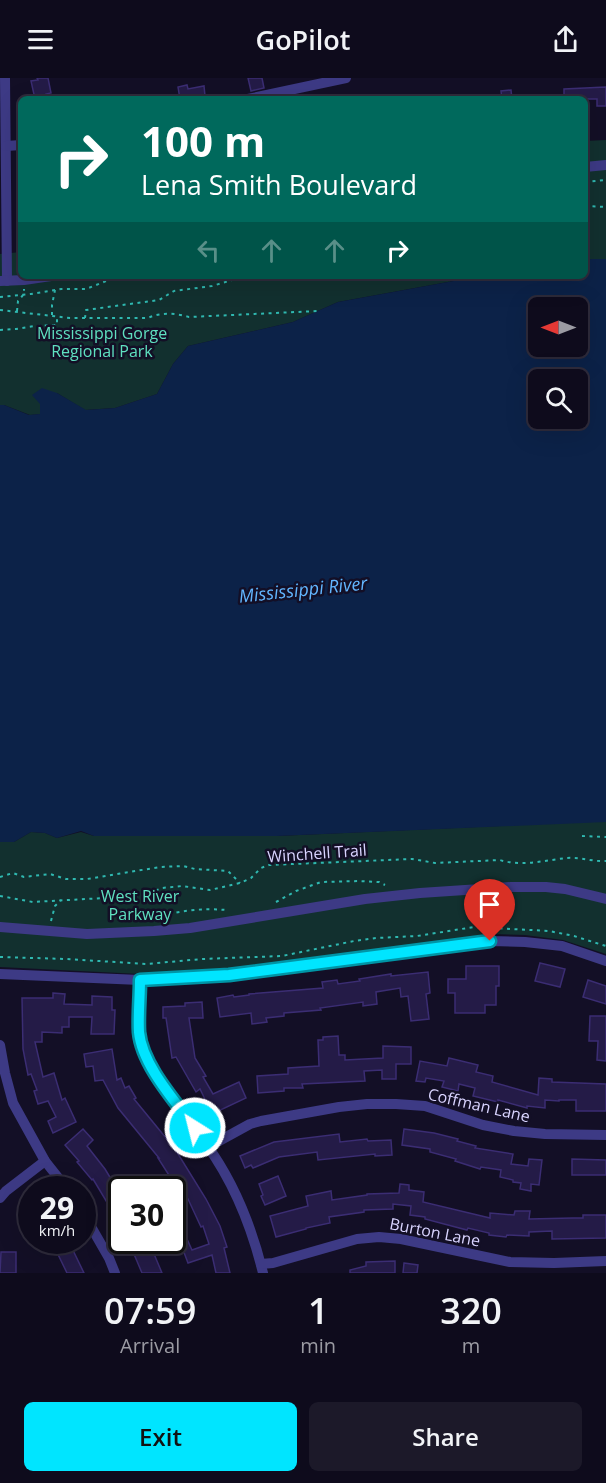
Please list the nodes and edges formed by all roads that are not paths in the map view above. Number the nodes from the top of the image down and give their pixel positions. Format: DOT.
graph roads {
  1 [pos="5,78"];
  2 [pos="346,78"];
  3 [pos="262,96"];
  4 [pos="6,146"];
  5 [pos="18,146"];
  6 [pos="606,165"];
  7 [pos="588,167"];
  8 [pos="3,174"];
  9 [pos="22,279"];
  10 [pos="3,281"];
  11 [pos="606,899"];
  12 [pos="0,927"];
  13 [pos="606,961"];
  14 [pos="0,974"];
  15 [pos="140,980"];
  16 [pos="0,986"];
  17 [pos="0,1045"];
  18 [pos="606,1135"];
  19 [pos="208,1147"];
  20 [pos="45,1161"];
  21 [pos="57,1176"];
  22 [pos="0,1198"];
  23 [pos="96,1235"];
  24 [pos="606,1262"];
  25 [pos="262,1269"];
  26 [pos="115,1273"];
  1 -- 4 [label="street"];
  2 -- 3 [label="street"];
  4 -- 5 [label="street"];
  4 -- 8 [label="street"];
  6 -- 7 [label="street"];
  8 -- 10 [label="street"];
  9 -- 10 [label="street"];
  11 -- 12 [label="street"];
  13 -- 15 [label="street"];
  14 -- 15 [label="street"];
  14 -- 16 [label="street"];
  15 -- 19 [label="street"];
  17 -- 20 [label="street"];
  18 -- 19 [label="street, Coffman Lane"];
  19 -- 25 [label="street"];
  20 -- 21 [label="street"];
  20 -- 22 [label="street"];
  23 -- 26 [label="street"];
  24 -- 25 [label="street, Burton Lane"];
}
